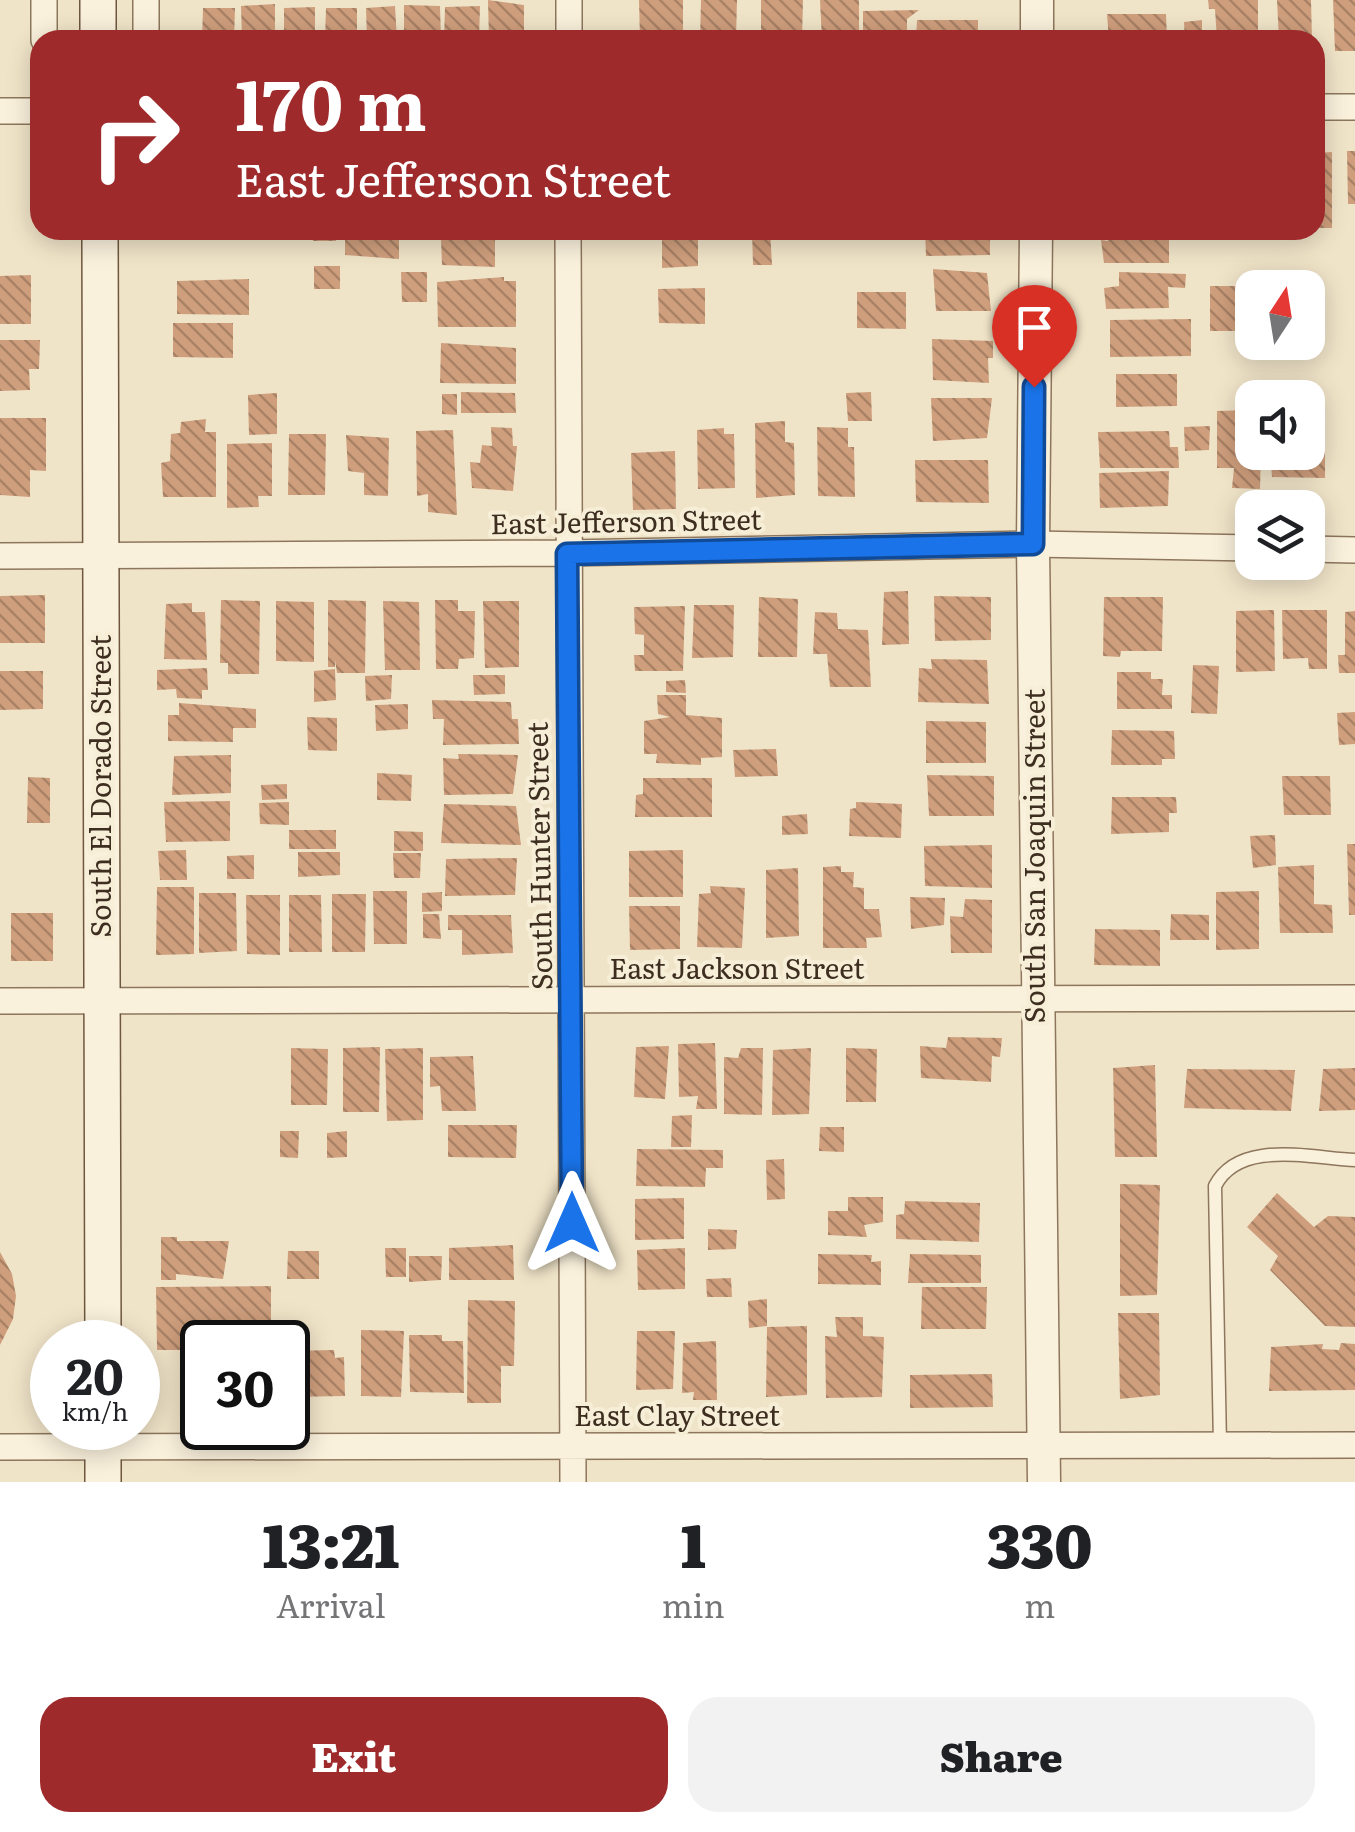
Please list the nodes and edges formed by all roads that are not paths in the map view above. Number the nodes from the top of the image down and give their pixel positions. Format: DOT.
graph roads {
  1 [pos="44,0"];
  2 [pos="98,0"];
  3 [pos="146,0"];
  4 [pos="569,0"];
  5 [pos="1038,0"];
  6 [pos="44,30"];
  7 [pos="98,30"];
  8 [pos="146,30"];
  9 [pos="569,30"];
  10 [pos="1037,30"];
  11 [pos="1325,107"];
  12 [pos="1355,107"];
  13 [pos="0,111"];
  14 [pos="30,111"];
  15 [pos="100,240"];
  16 [pos="568,240"];
  17 [pos="1036,240"];
  18 [pos="1033,544"];
  19 [pos="1235,548"];
  20 [pos="1325,549"];
  21 [pos="1355,550"];
  22 [pos="567,554"];
  23 [pos="0,556"];
  24 [pos="100,556"];
  25 [pos="1036,998"];
  26 [pos="1355,998"];
  27 [pos="571,1000"];
  28 [pos="0,1001"];
  29 [pos="102,1001"];
  30 [pos="1355,1160"];
  31 [pos="103,1320"];
  32 [pos="1220,1445"];
  33 [pos="1355,1445"];
  34 [pos="573,1446"];
  35 [pos="1044,1446"];
  36 [pos="0,1448"];
  37 [pos="103,1452"];
  38 [pos="573,1482"];
  39 [pos="1044,1482"];
  1 -- 6 [label="street"];
  2 -- 7 [label="main road"];
  3 -- 8 [label="street"];
  4 -- 9 [label="street"];
  5 -- 10 [label="street"];
  11 -- 12 [label="street"];
  13 -- 14 [label="street"];
  15 -- 24 [label="main road, South El Dorado Street"];
  16 -- 22 [label="street, South Hunter Street"];
  17 -- 18 [label="street, South San Joaquin Street"];
  18 -- 19 [label="street, East Jefferson Street"];
  18 -- 22 [label="street, East Jefferson Street"];
  18 -- 25 [label="street, South San Joaquin Street"];
  20 -- 21 [label="street"];
  22 -- 24 [label="street, East Jefferson Street"];
  22 -- 27 [label="street, South Hunter Street"];
  23 -- 24 [label="street, East Jefferson Street"];
  24 -- 29 [label="main road, South El Dorado Street"];
  25 -- 26 [label="street, East Jackson Street"];
  25 -- 27 [label="street, East Jackson Street"];
  25 -- 35 [label="street, South San Joaquin Street"];
  27 -- 29 [label="street, East Jackson Street"];
  27 -- 34 [label="street, South Hunter Street"];
  28 -- 29 [label="street, East Jackson Street"];
  29 -- 31 [label="main road, South El Dorado Street"];
  30 -- 32 [label="lane"];
  32 -- 33 [label="street, East Clay Street"];
  32 -- 35 [label="street, East Clay Street"];
  34 -- 35 [label="street, East Clay Street"];
  34 -- 37 [label="street, East Clay Street"];
  34 -- 38 [label="street, South Hunter Street"];
  35 -- 39 [label="street, South San Joaquin Street"];
  36 -- 37 [label="street, East Clay Street"];
}
